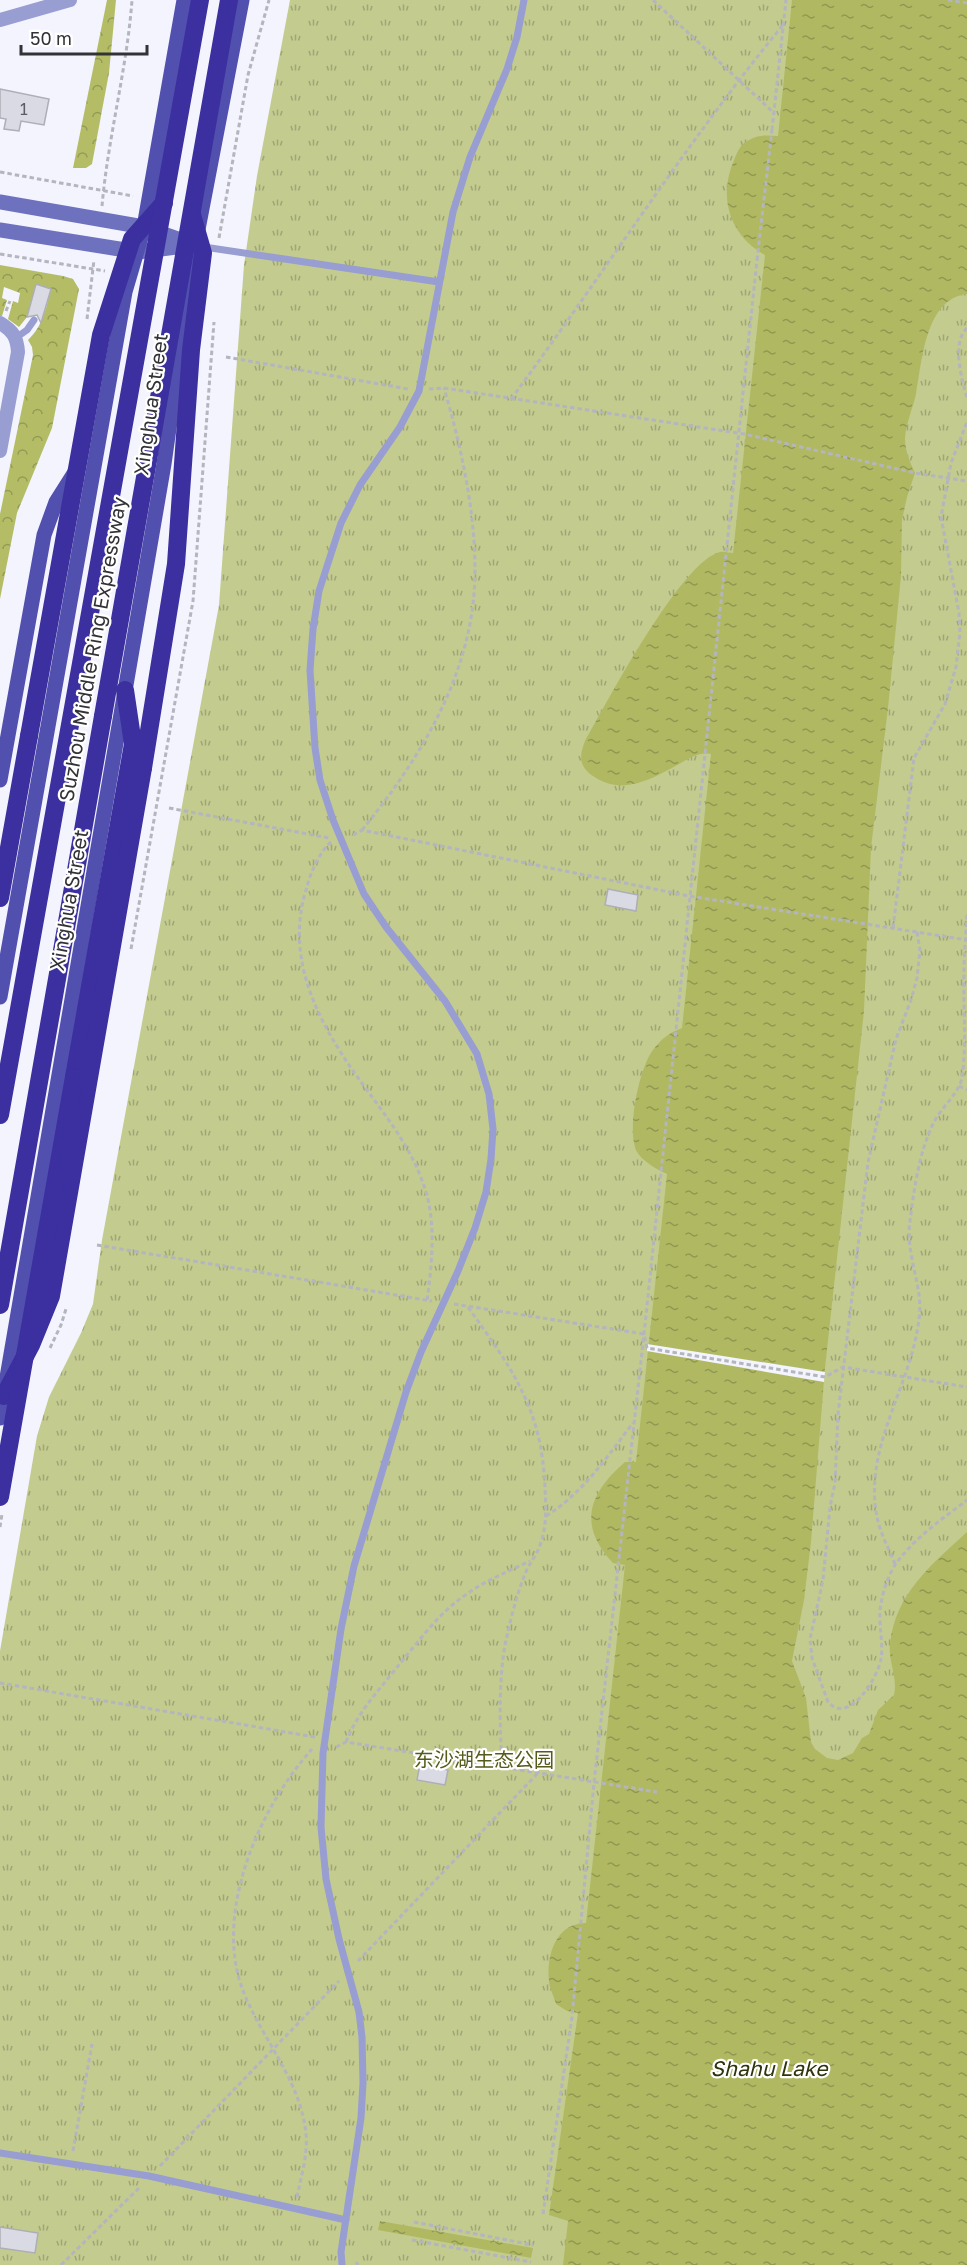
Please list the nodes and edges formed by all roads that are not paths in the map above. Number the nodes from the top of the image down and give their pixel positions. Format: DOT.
graph roads {
  1 [pos="70,0"];
  2 [pos="184,0"];
  3 [pos="200,0"];
  4 [pos="229,0"];
  5 [pos="242,0"];
  6 [pos="524,0"];
  7 [pos="0,20"];
  8 [pos="157,200"];
  9 [pos="0,202"];
  10 [pos="190,210"];
  11 [pos="144,227"];
  12 [pos="0,230"];
  13 [pos="195,245"];
  14 [pos="138,252"];
  15 [pos="439,282"];
  16 [pos="34,320"];
  17 [pos="0,322"];
  18 [pos="17,337"];
  19 [pos="100,432"];
  20 [pos="0,451"];
  21 [pos="125,690"];
  22 [pos="0,780"];
  23 [pos="0,898"];
  24 [pos="0,997"];
  25 [pos="0,1115"];
  26 [pos="0,1305"];
  27 [pos="4,1396"];
  28 [pos="0,1418"];
  29 [pos="0,1497"];
  30 [pos="0,2153"];
  31 [pos="346,2220"];
  32 [pos="342,2265"];
  1 -- 7 [label="street"];
  2 -- 8 [label="main road"];
  3 -- 8 [label="highway, Suzhou Middle Ring Expressway, bridge"];
  4 -- 10 [label="highway, Suzhou Middle Ring Expressway, bridge"];
  5 -- 13 [label="main road, Xinghua Street"];
  6 -- 15 [label="lane"];
  8 -- 11 [label="main road"];
  8 -- 23 [label="highway, bridge"];
  8 -- 25 [label="highway, Suzhou Middle Ring Expressway, bridge"];
  9 -- 11 [label="main road"];
  10 -- 26 [label="highway, Suzhou Middle Ring Expressway, bridge"];
  10 -- 27 [label="highway, bridge"];
  11 -- 13 [label="main road"];
  11 -- 14 [label="main road"];
  12 -- 14 [label="main road"];
  13 -- 14 [label="main road"];
  13 -- 15 [label="lane"];
  13 -- 21 [label="main road, Xinghua Street"];
  14 -- 19 [label="main road"];
  15 -- 31 [label="lane"];
  16 -- 18 [label="lane"];
  17 -- 18 [label="street"];
  18 -- 20 [label="street"];
  19 -- 22 [label="main road"];
  19 -- 24 [label="main road"];
  21 -- 27 [label="main road, Xinghua Street"];
  21 -- 29 [label="highway, bridge"];
  27 -- 28 [label="main road, Xinghua Street"];
  30 -- 31 [label="lane"];
  31 -- 32 [label="lane"];
}
